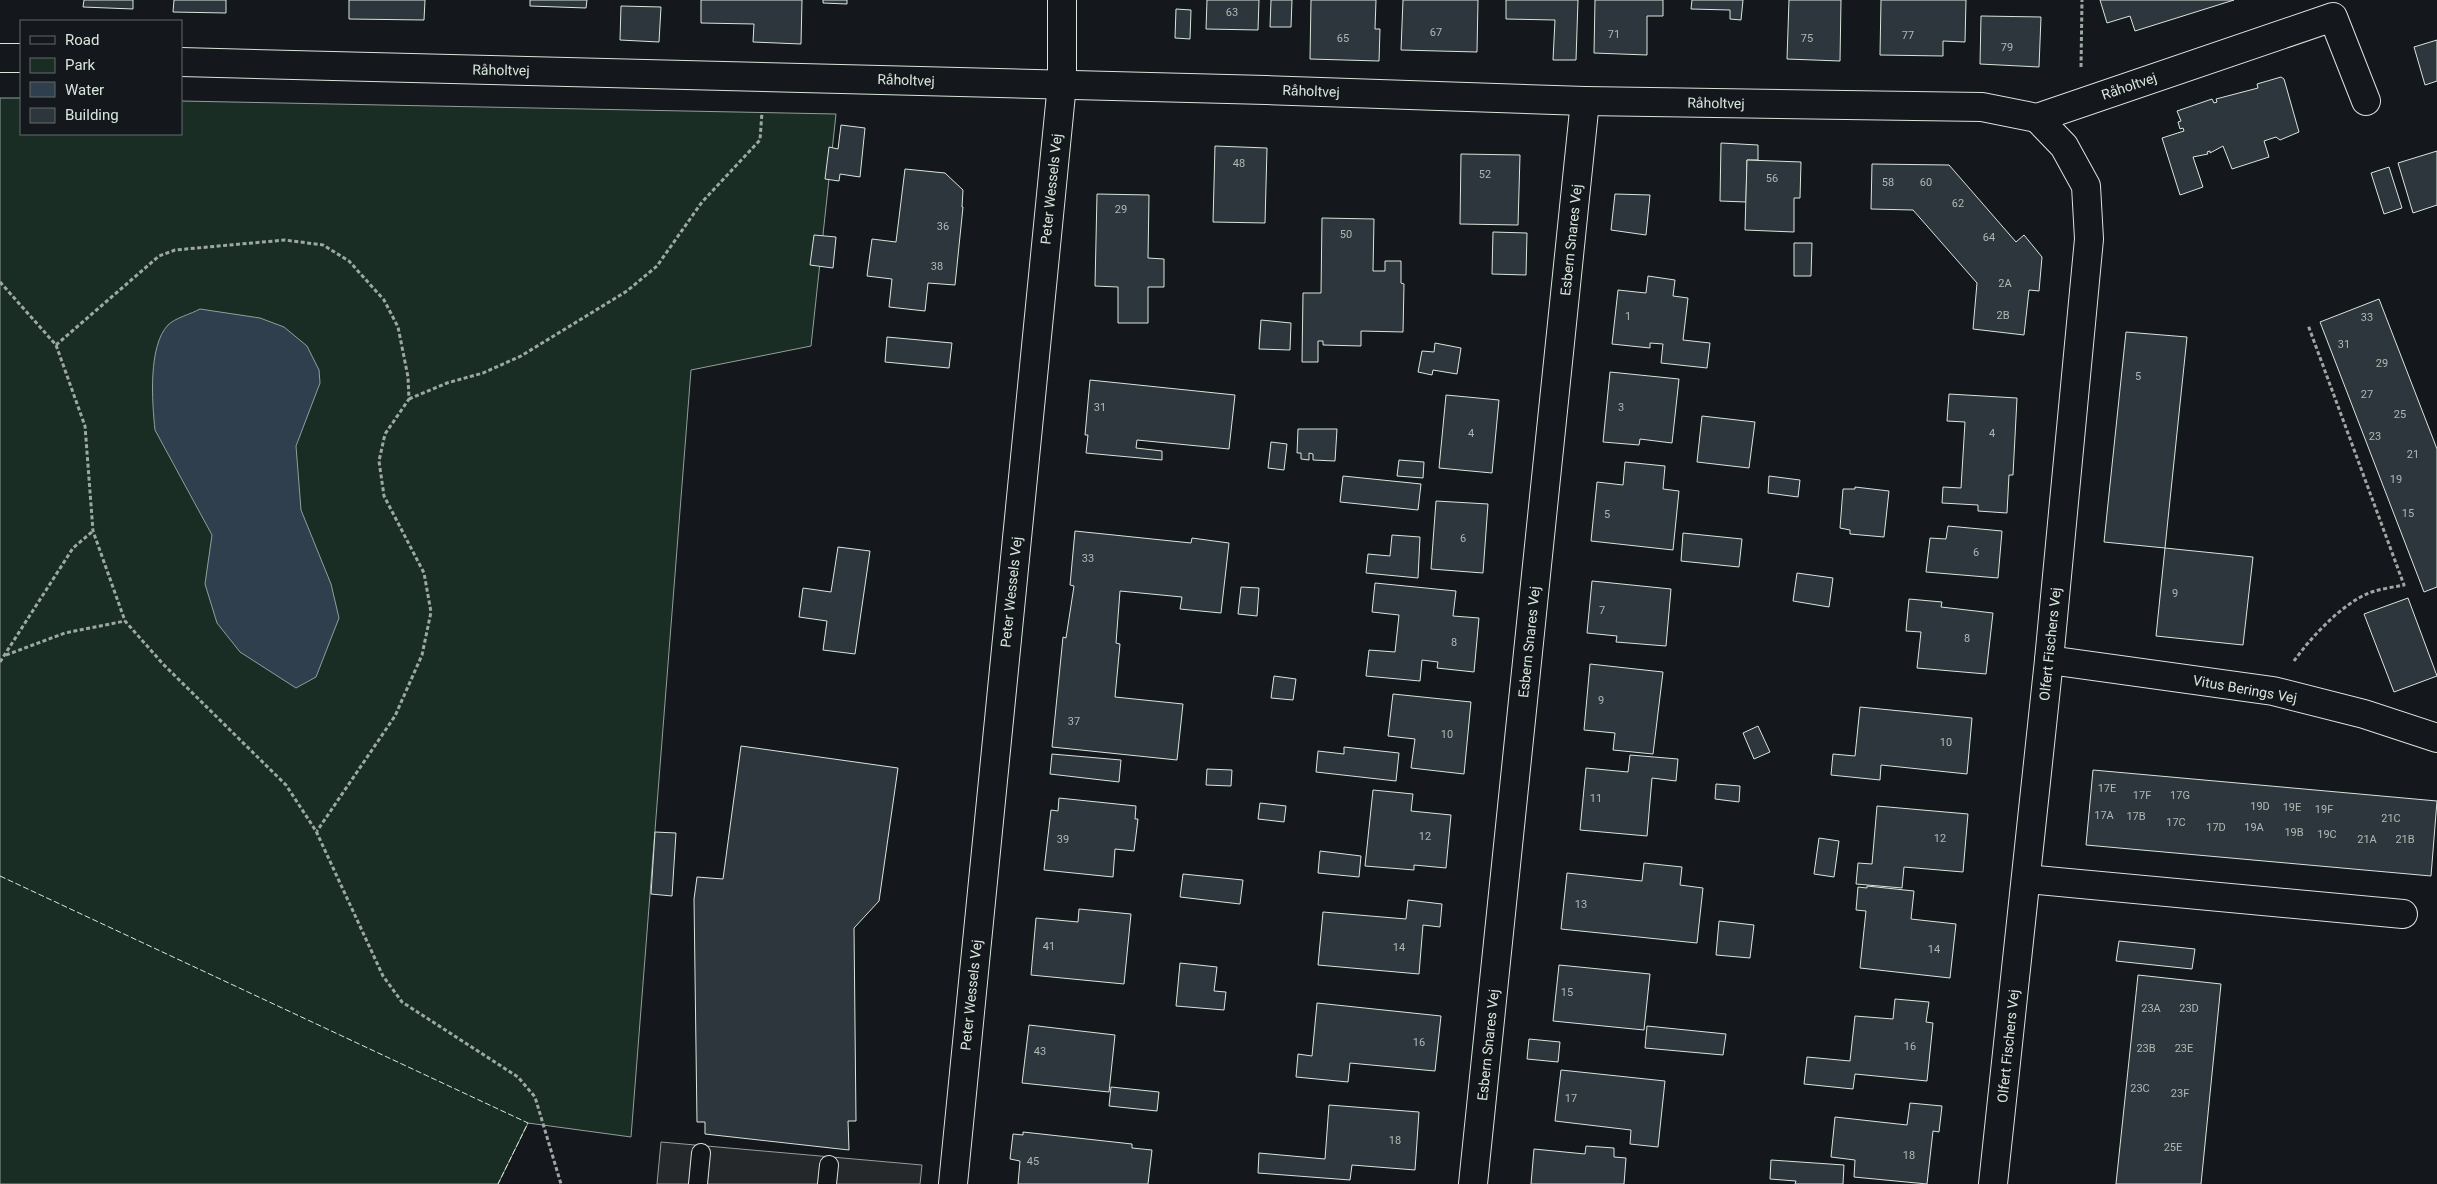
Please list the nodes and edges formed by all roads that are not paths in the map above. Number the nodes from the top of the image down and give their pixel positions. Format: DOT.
graph roads {
  1 [pos="1062,0"];
  2 [pos="0,58"];
  3 [pos="20,58"];
  4 [pos="182,62"];
  5 [pos="1062,84"];
  6 [pos="1585,101"];
  7 [pos="2366,101"];
  8 [pos="2037,118"];
  9 [pos="2049,660"];
  10 [pos="2437,738"];
  11 [pos="2026,879"];
  12 [pos="2403,914"];
  13 [pos="700,1153"];
  14 [pos="829,1165"];
  15 [pos="698,1184"];
  16 [pos="827,1184"];
  17 [pos="952,1184"];
  18 [pos="1474,1184"];
  19 [pos="1993,1184"];
  1 -- 5 [label="street, Peter Wessels Vej"];
  2 -- 3 [label="street"];
  4 -- 5 [label="street, Råholtvej"];
  5 -- 6 [label="street, Råholtvej"];
  5 -- 17 [label="street, Peter Wessels Vej"];
  6 -- 8 [label="street, Råholtvej"];
  6 -- 18 [label="street, Esbern Snares Vej"];
  7 -- 8 [label="street, Råholtvej"];
  8 -- 9 [label="street, Olfert Fischers Vej"];
  9 -- 10 [label="street, Vitus Berings Vej"];
  9 -- 11 [label="street, Olfert Fischers Vej"];
  11 -- 12 [label="street"];
  11 -- 19 [label="street, Olfert Fischers Vej"];
  13 -- 15 [label="lane"];
  14 -- 16 [label="lane"];
}
